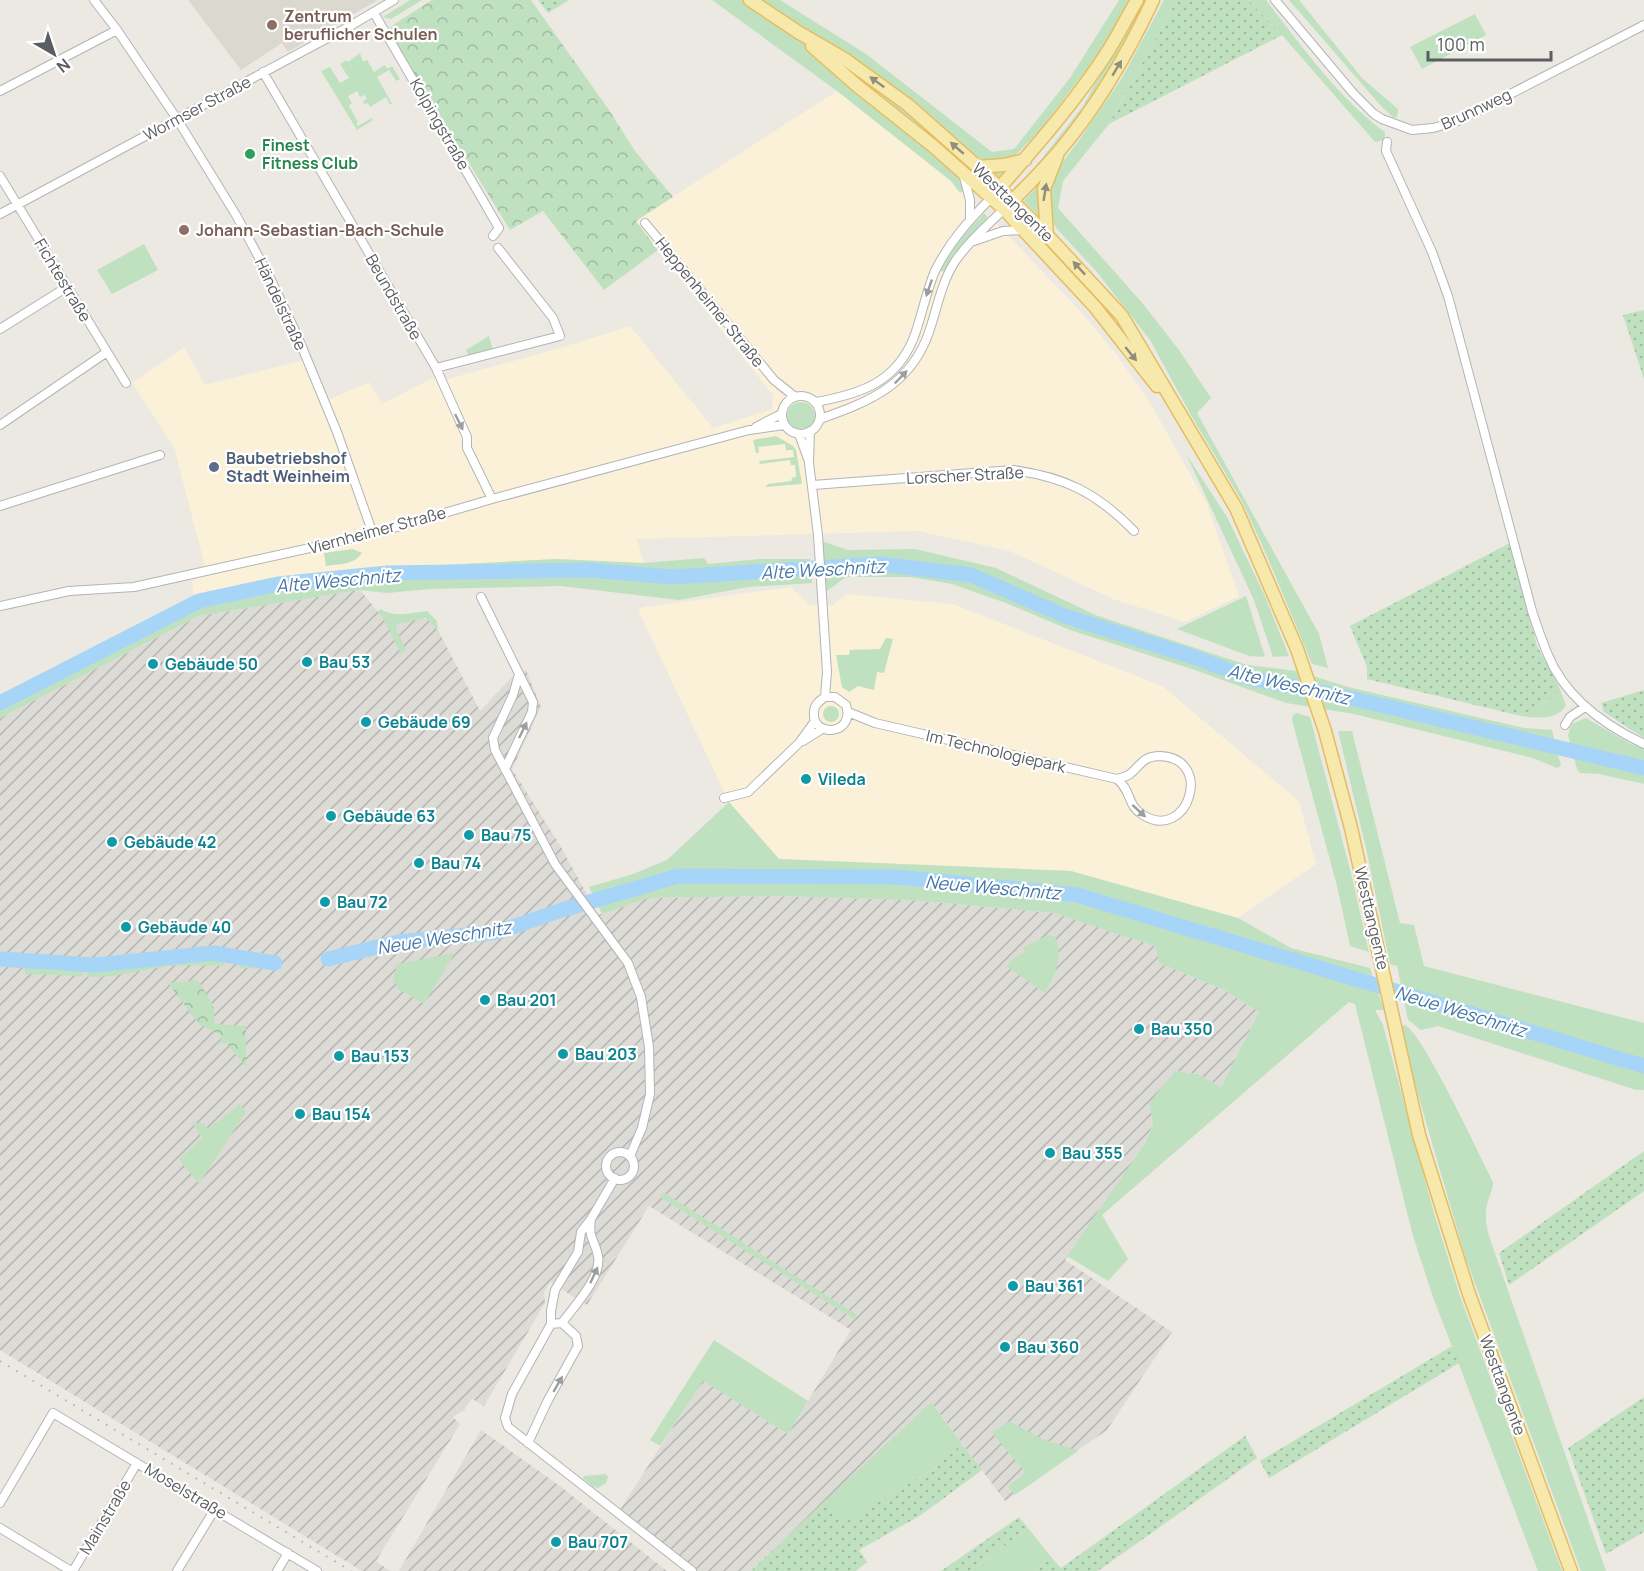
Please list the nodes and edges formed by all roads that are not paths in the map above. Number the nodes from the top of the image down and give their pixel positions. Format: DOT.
graph roads {
  1 [pos="94,0"];
  2 [pos="394,0"];
  3 [pos="750,0"];
  4 [pos="1137,0"];
  5 [pos="1153,0"];
  6 [pos="1275,0"];
  7 [pos="374,13"];
  8 [pos="1644,25"];
  9 [pos="117,30"];
  10 [pos="798,32"];
  11 [pos="263,72"];
  12 [pos="0,91"];
  13 [pos="177,119"];
  14 [pos="1387,142"];
  15 [pos="1059,152"];
  16 [pos="1025,160"];
  17 [pos="978,166"];
  18 [pos="963,172"];
  19 [pos="0,176"];
  20 [pos="996,192"];
  21 [pos="17,204"];
  22 [pos="1008,205"];
  23 [pos="0,214"];
  24 [pos="970,219"];
  25 [pos="645,224"];
  26 [pos="1024,230"];
  27 [pos="1047,234"];
  28 [pos="493,236"];
  29 [pos="970,243"];
  30 [pos="498,248"];
  31 [pos="67,287"];
  32 [pos="0,329"];
  33 [pos="107,352"];
  34 [pos="436,368"];
  35 [pos="774,380"];
  36 [pos="126,383"];
  37 [pos="794,396"];
  38 [pos="816,402"];
  39 [pos="785,403"];
  40 [pos="782,414"];
  41 [pos="1181,416"];
  42 [pos="820,419"];
  43 [pos="0,425"];
  44 [pos="784,425"];
  45 [pos="749,430"];
  46 [pos="810,432"];
  47 [pos="799,434"];
  48 [pos="160,455"];
  49 [pos="809,463"];
  50 [pos="813,485"];
  51 [pos="492,499"];
  52 [pos="0,506"];
  53 [pos="1134,531"];
  54 [pos="373,534"];
  55 [pos="481,597"];
  56 [pos="0,606"];
  57 [pos="827,672"];
  58 [pos="519,674"];
  59 [pos="825,697"];
  60 [pos="835,697"];
  61 [pos="1585,707"];
  62 [pos="848,712"];
  63 [pos="815,721"];
  64 [pos="846,722"];
  65 [pos="875,723"];
  66 [pos="1565,725"];
  67 [pos="822,729"];
  68 [pos="799,743"];
  69 [pos="1644,744"];
  70 [pos="505,769"];
  71 [pos="1117,779"];
  72 [pos="724,798"];
  73 [pos="630,1156"];
  74 [pos="615,1178"];
  75 [pos="591,1219"];
  76 [pos="562,1323"];
  77 [pos="551,1324"];
  78 [pos="528,1443"];
  79 [pos="137,1463"];
  80 [pos="0,1503"];
  81 [pos="215,1509"];
  82 [pos="0,1528"];
  83 [pos="288,1553"];
  84 [pos="72,1571"];
  85 [pos="177,1571"];
  86 [pos="277,1571"];
  87 [pos="317,1571"];
  88 [pos="692,1571"];
  89 [pos="1571,1571"];
  1 -- 9 [label="street, Händelstraße"];
  2 -- 7 [label="street, Wormser Straße"];
  3 -- 10 [label="main road, Westtangente"];
  4 -- 16 [label="main road"];
  15 -- 5 [label="main road, one-way"];
  6 -- 8 [label="street, Brunnweg"];
  7 -- 11 [label="street, Wormser Straße"];
  7 -- 28 [label="street, Kolpingstraße"];
  9 -- 12 [label="street"];
  9 -- 13 [label="street, Händelstraße"];
  17 -- 10 [label="main road, Westtangente, one-way"];
  10 -- 18 [label="main road, Westtangente"];
  11 -- 13 [label="street, Wormser Straße"];
  11 -- 34 [label="street, Beundstraße"];
  13 -- 21 [label="street, Wormser Straße"];
  13 -- 54 [label="street, Händelstraße"];
  14 -- 61 [label="street"];
  15 -- 22 [label="main road"];
  27 -- 15 [label="main road, one-way"];
  16 -- 17 [label="main road"];
  16 -- 20 [label="main road"];
  17 -- 20 [label="main road, Westtangente"];
  18 -- 20 [label="main road, Westtangente"];
  18 -- 24 [label="street"];
  19 -- 21 [label="street, Fichtestraße"];
  20 -- 22 [label="main road, Westtangente"];
  20 -- 24 [label="street"];
  21 -- 23 [label="street, Wormser Straße"];
  21 -- 31 [label="street, Fichtestraße"];
  22 -- 26 [label="main road, Westtangente"];
  22 -- 27 [label="main road, Westtangente"];
  22 -- 29 [label="street"];
  24 -- 38 [label="street, one-way"];
  25 -- 35 [label="street, Heppenheimer Straße"];
  26 -- 29 [label="street"];
  26 -- 41 [label="main road, Westtangente, one-way"];
  41 -- 27 [label="main road, Westtangente, one-way"];
  42 -- 29 [label="street, one-way"];
  30 -- 34 [label="street"];
  31 -- 32 [label="street"];
  31 -- 33 [label="street, Fichtestraße"];
  33 -- 36 [label="street, Fichtestraße"];
  33 -- 43 [label="street"];
  34 -- 51 [label="street, Beundstraße, one-way"];
  35 -- 37 [label="street, Heppenheimer Straße"];
  35 -- 39 [label="street, Heppenheimer Straße"];
  37 -- 38 [label="street"];
  37 -- 39 [label="street"];
  38 -- 42 [label="street"];
  39 -- 40 [label="street"];
  40 -- 44 [label="street"];
  40 -- 45 [label="street, Viernheimer Straße"];
  41 -- 89 [label="main road, Westtangente"];
  42 -- 46 [label="street"];
  44 -- 45 [label="street, Viernheimer Straße"];
  44 -- 47 [label="street"];
  45 -- 51 [label="street, Viernheimer Straße"];
  46 -- 47 [label="street"];
  46 -- 49 [label="street"];
  47 -- 49 [label="street"];
  48 -- 52 [label="street"];
  49 -- 50 [label="street"];
  50 -- 53 [label="street, Lorscher Straße"];
  50 -- 57 [label="street"];
  51 -- 54 [label="street, Viernheimer Straße"];
  54 -- 56 [label="street, Viernheimer Straße"];
  55 -- 58 [label="street"];
  57 -- 59 [label="street"];
  57 -- 60 [label="street"];
  58 -- 70 [label="street"];
  70 -- 58 [label="street, one-way"];
  59 -- 60 [label="street"];
  59 -- 63 [label="street"];
  60 -- 62 [label="street"];
  61 -- 66 [label="street"];
  61 -- 69 [label="street"];
  62 -- 64 [label="street"];
  62 -- 65 [label="street, Im Technologiepark"];
  63 -- 67 [label="street"];
  63 -- 68 [label="street"];
  64 -- 65 [label="street, Im Technologiepark"];
  64 -- 67 [label="street"];
  65 -- 71 [label="street, Im Technologiepark"];
  67 -- 68 [label="street"];
  68 -- 72 [label="street"];
  70 -- 73 [label="street"];
  71 -- 71 [label="street, one-way"];
  73 -- 74 [label="street"];
  73 -- 74 [label="street"];
  74 -- 75 [label="street"];
  76 -- 75 [label="street, one-way"];
  75 -- 77 [label="street"];
  76 -- 77 [label="street"];
  78 -- 76 [label="street, one-way"];
  77 -- 78 [label="street"];
  78 -- 88 [label="street"];
  79 -- 80 [label="street, Moselstraße"];
  79 -- 81 [label="street, Moselstraße"];
  79 -- 84 [label="street, Mainstraße"];
  81 -- 83 [label="street, Moselstraße"];
  81 -- 85 [label="street"];
  82 -- 84 [label="street"];
  83 -- 86 [label="street"];
  83 -- 87 [label="street, Moselstraße"];
}
